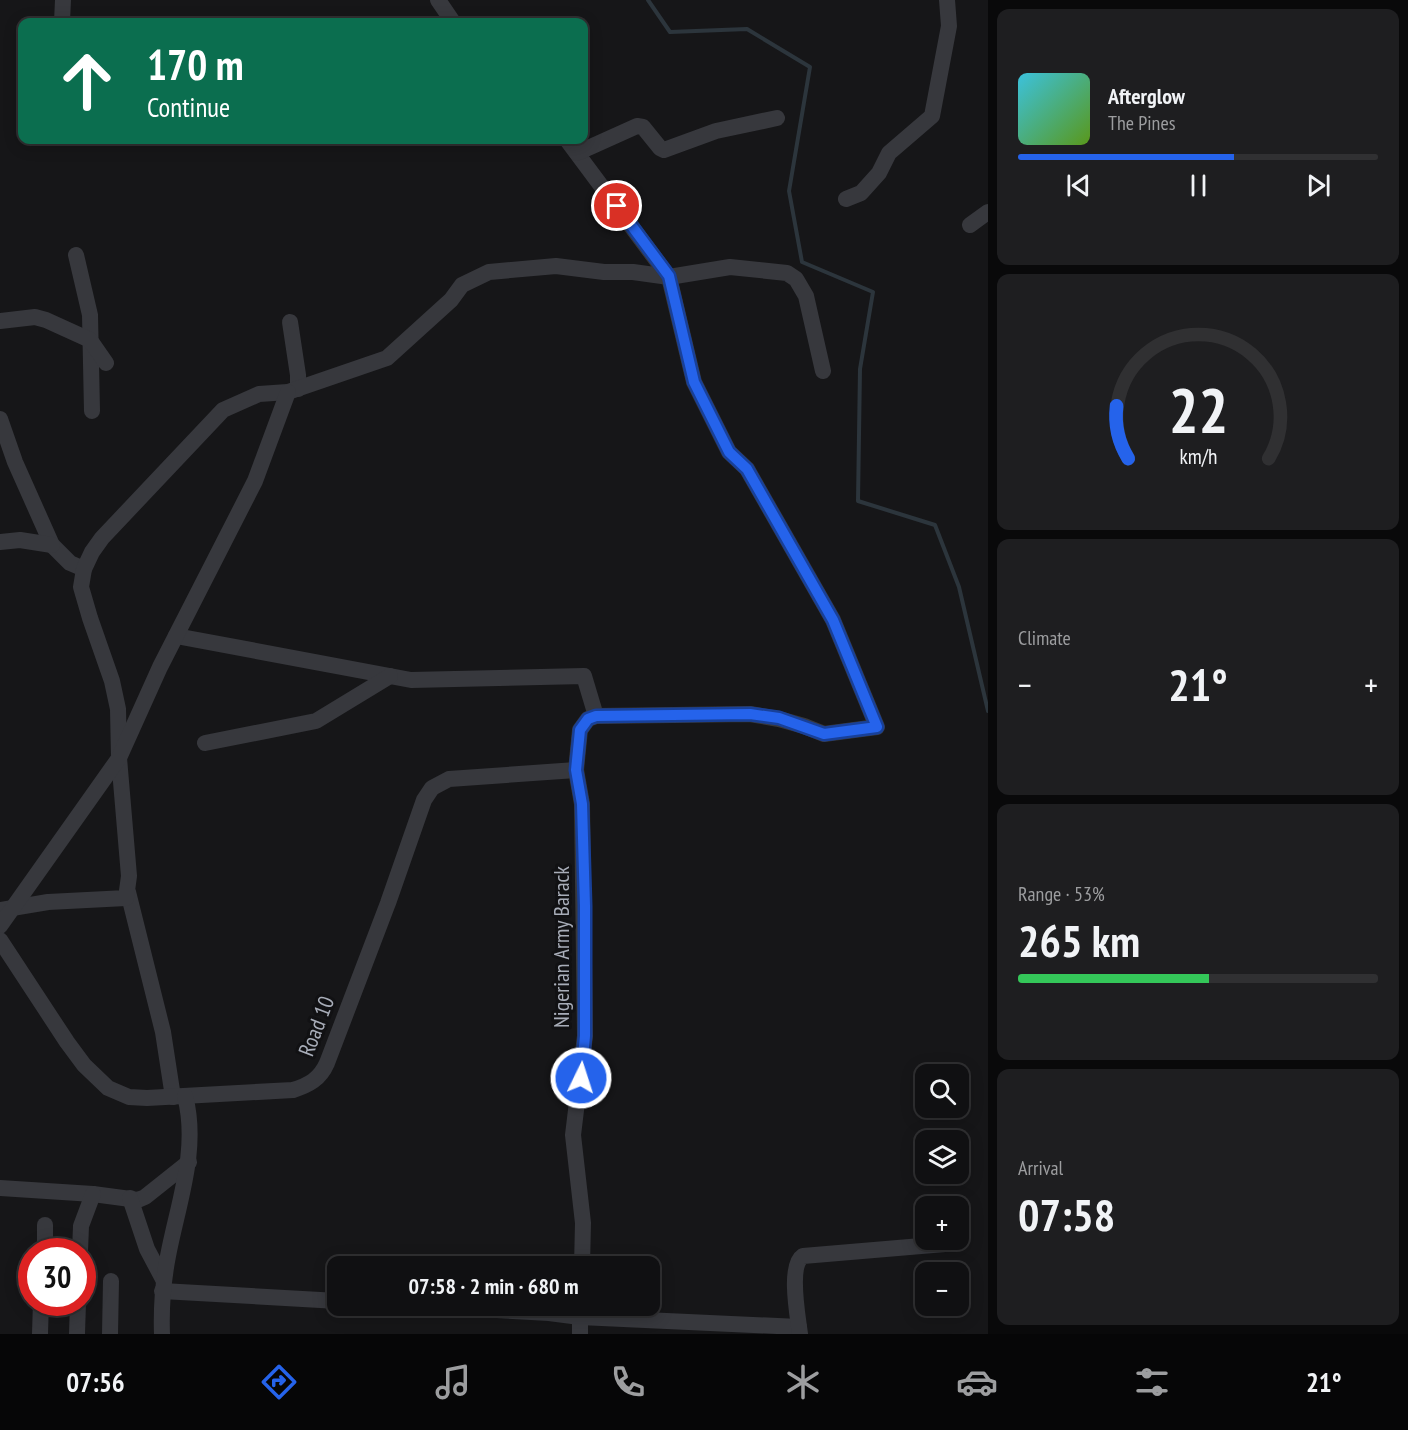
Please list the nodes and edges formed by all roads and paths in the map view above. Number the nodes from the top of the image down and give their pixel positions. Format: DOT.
graph roads {
  1 [pos="63,0"];
  2 [pos="438,0"];
  3 [pos="947,0"];
  4 [pos="62,18"];
  5 [pos="450,18"];
  6 [pos="777,118"];
  7 [pos="588,141"];
  8 [pos="572,146"];
  9 [pos="846,199"];
  10 [pos="988,212"];
  11 [pos="970,225"];
  12 [pos="76,255"];
  13 [pos="669,276"];
  14 [pos="0,321"];
  15 [pos="290,322"];
  16 [pos="90,340"];
  17 [pos="105,363"];
  18 [pos="823,371"];
  19 [pos="293,390"];
  20 [pos="92,411"];
  21 [pos="0,419"];
  22 [pos="0,542"];
  23 [pos="52,545"];
  24 [pos="84,569"];
  25 [pos="176,636"];
  26 [pos="390,676"];
  27 [pos="596,716"];
  28 [pos="205,743"];
  29 [pos="119,758"];
  30 [pos="576,770"];
  31 [pos="128,892"];
  32 [pos="7,909"];
  33 [pos="0,926"];
  34 [pos="0,940"];
  35 [pos="179,1096"];
  36 [pos="189,1162"];
  37 [pos="0,1188"];
  38 [pos="93,1194"];
  39 [pos="130,1198"];
  40 [pos="45,1225"];
  41 [pos="45,1238"];
  42 [pos="81,1238"];
  43 [pos="915,1247"];
  44 [pos="582,1256"];
  45 [pos="111,1281"];
  46 [pos="163,1286"];
  47 [pos="327,1300"];
  48 [pos="41,1316"];
  49 [pos="78,1316"];
  50 [pos="564,1316"];
  51 [pos="580,1319"];
  52 [pos="800,1330"];
  53 [pos="40,1334"];
  54 [pos="78,1334"];
  55 [pos="110,1334"];
  56 [pos="162,1334"];
  1 -- 4 [label="street"];
  2 -- 5 [label="street"];
  3 -- 9 [label="street"];
  6 -- 7 [label="street"];
  8 -- 13 [label="street"];
  10 -- 11 [label="street"];
  12 -- 16 [label="street"];
  13 -- 18 [label="street"];
  13 -- 19 [label="street"];
  13 -- 27 [label="street"];
  14 -- 16 [label="street"];
  15 -- 19 [label="street"];
  16 -- 17 [label="street"];
  16 -- 20 [label="street"];
  19 -- 24 [label="street"];
  19 -- 25 [label="street"];
  21 -- 23 [label="street"];
  22 -- 23 [label="street"];
  23 -- 24 [label="street"];
  24 -- 29 [label="street"];
  25 -- 26 [label="street"];
  25 -- 29 [label="street"];
  26 -- 27 [label="street"];
  26 -- 28 [label="street"];
  27 -- 30 [label="street, Nigerian Army Barack"];
  29 -- 31 [label="street"];
  29 -- 32 [label="street"];
  30 -- 35 [label="street, Road 10"];
  30 -- 44 [label="street, Nigerian Army Barack"];
  31 -- 32 [label="street"];
  31 -- 35 [label="street"];
  32 -- 33 [label="street"];
  34 -- 35 [label="street, Road 10"];
  35 -- 36 [label="street"];
  36 -- 39 [label="street"];
  36 -- 46 [label="street"];
  37 -- 38 [label="street"];
  38 -- 39 [label="street"];
  38 -- 42 [label="street"];
  39 -- 46 [label="street"];
  40 -- 41 [label="street"];
  43 -- 52 [label="street"];
  45 -- 55 [label="street"];
  46 -- 47 [label="street"];
  46 -- 56 [label="street"];
  48 -- 53 [label="street"];
  49 -- 54 [label="street"];
  50 -- 51 [label="street"];
  51 -- 52 [label="street"];
}
